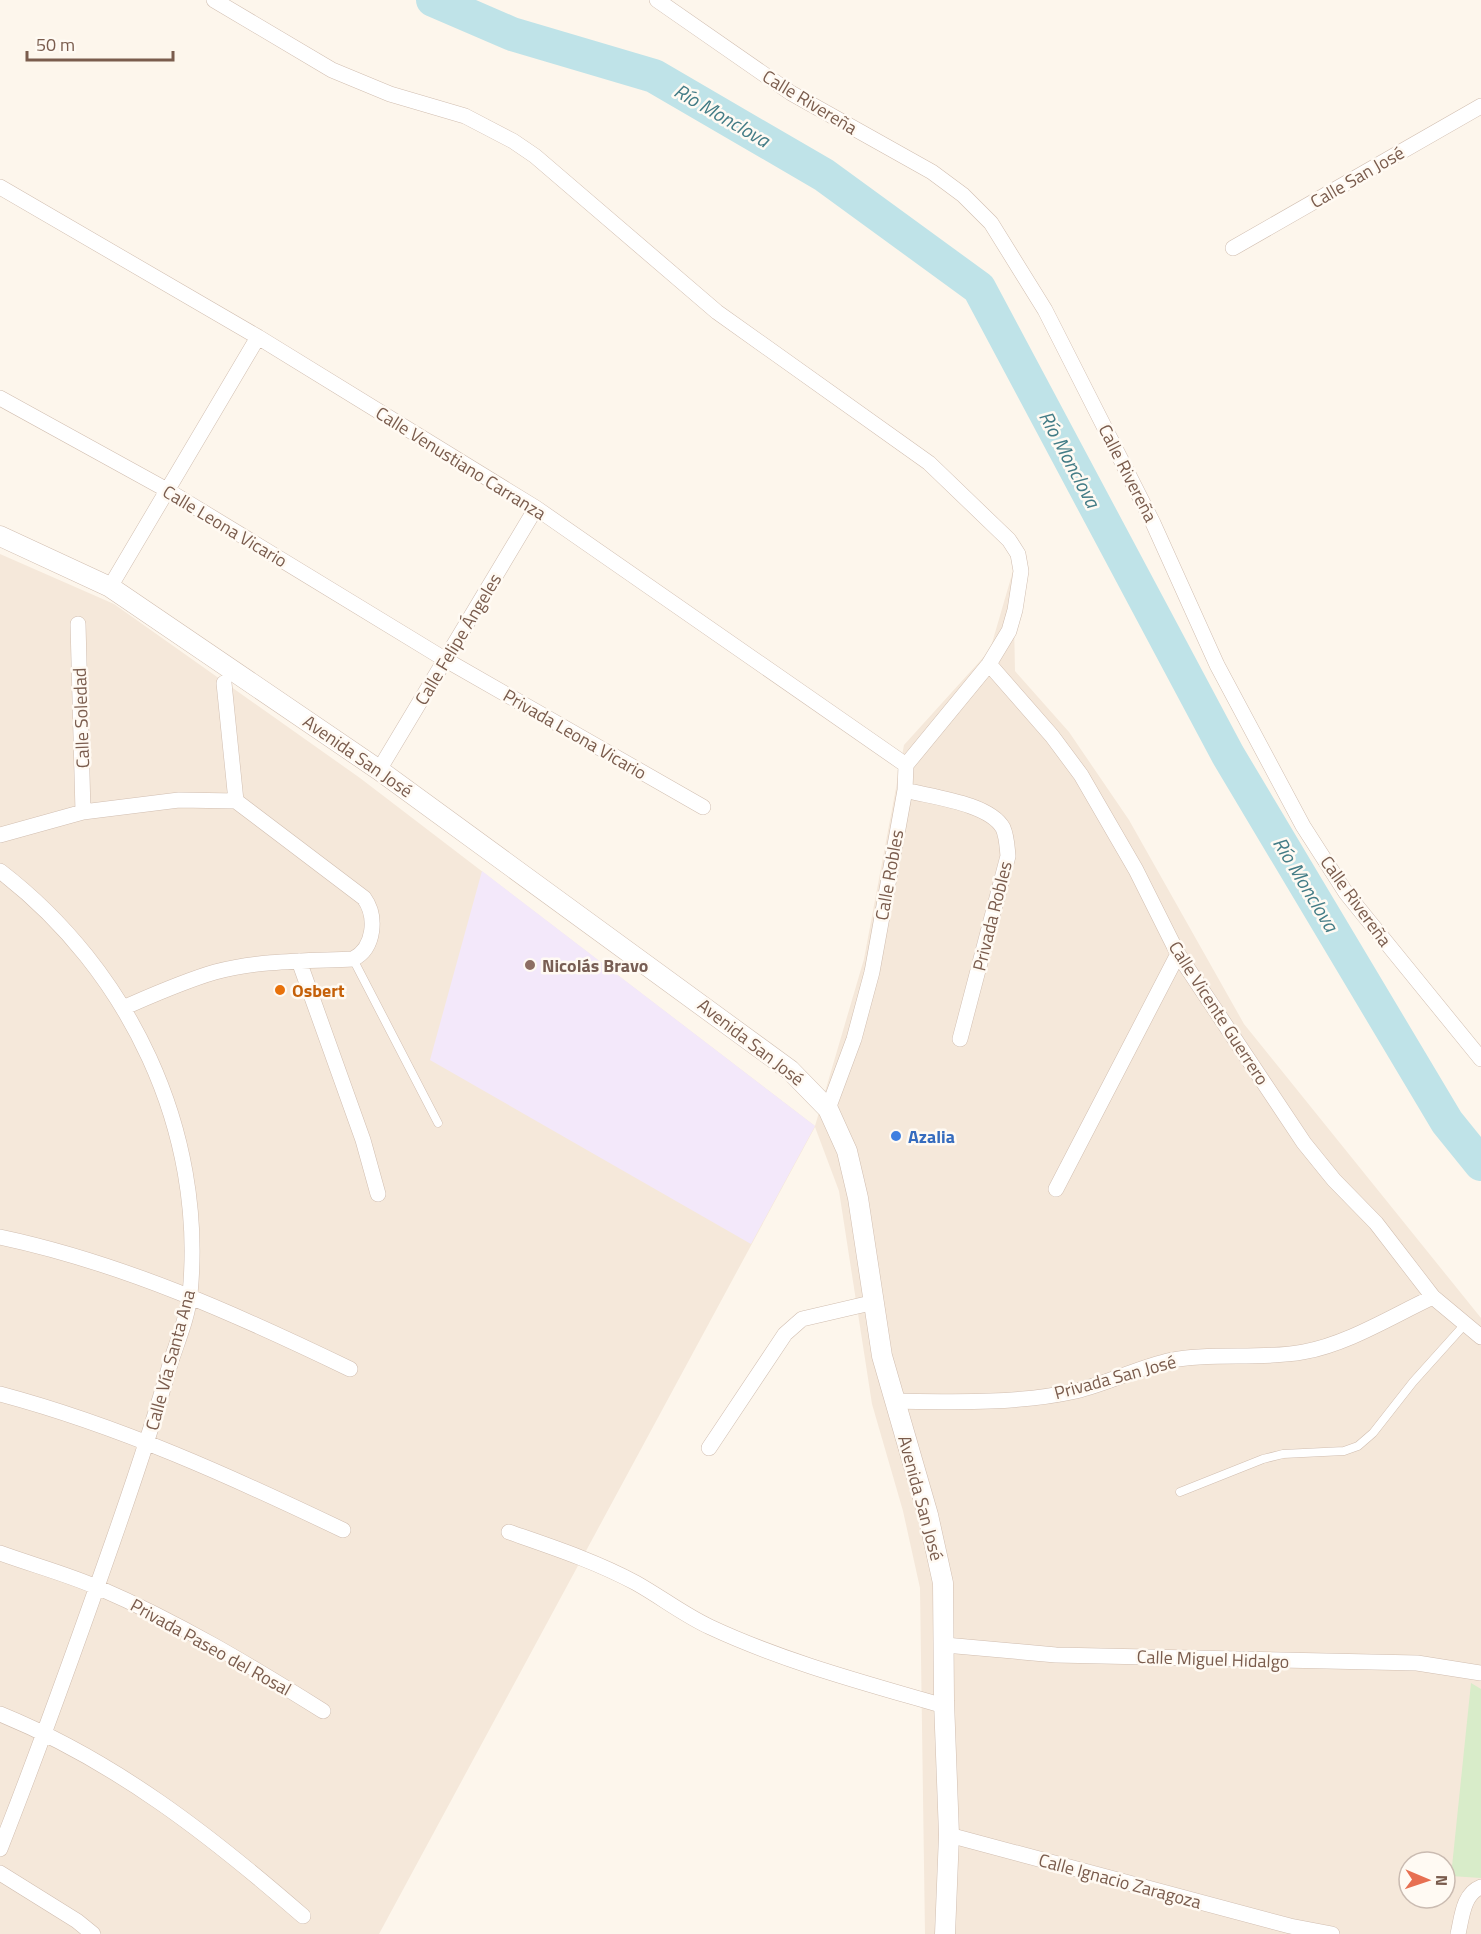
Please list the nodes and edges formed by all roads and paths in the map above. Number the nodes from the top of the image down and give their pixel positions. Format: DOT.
graph roads {
  1 [pos="214,0"];
  2 [pos="657,0"];
  3 [pos="1481,106"];
  4 [pos="0,187"];
  5 [pos="1233,248"];
  6 [pos="258,337"];
  7 [pos="0,398"];
  8 [pos="167,490"];
  9 [pos="536,508"];
  10 [pos="0,536"];
  11 [pos="110,587"];
  12 [pos="78,624"];
  13 [pos="446,660"];
  14 [pos="990,664"];
  15 [pos="224,683"];
  16 [pos="906,765"];
  17 [pos="379,770"];
  18 [pos="905,790"];
  19 [pos="236,801"];
  20 [pos="703,807"];
  21 [pos="83,812"];
  22 [pos="0,835"];
  23 [pos="0,871"];
  24 [pos="1178,954"];
  25 [pos="353,959"];
  26 [pos="299,961"];
  27 [pos="125,1007"];
  28 [pos="960,1039"];
  29 [pos="1481,1059"];
  30 [pos="828,1109"];
  31 [pos="438,1123"];
  32 [pos="1056,1189"];
  33 [pos="378,1194"];
  34 [pos="0,1237"];
  35 [pos="190,1297"];
  36 [pos="1433,1297"];
  37 [pos="875,1302"];
  38 [pos="1466,1323"];
  39 [pos="1481,1337"];
  40 [pos="350,1369"];
  41 [pos="0,1394"];
  42 [pos="894,1401"];
  43 [pos="148,1442"];
  44 [pos="709,1448"];
  45 [pos="1180,1492"];
  46 [pos="343,1530"];
  47 [pos="509,1532"];
  48 [pos="0,1553"];
  49 [pos="97,1587"];
  50 [pos="945,1645"];
  51 [pos="1481,1673"];
  52 [pos="944,1706"];
  53 [pos="323,1711"];
  54 [pos="0,1714"];
  55 [pos="46,1733"];
  56 [pos="949,1835"];
  57 [pos="0,1850"];
  58 [pos="0,1873"];
  59 [pos="1481,1887"];
  60 [pos="303,1916"];
  61 [pos="1290,1930"];
  62 [pos="93,1934"];
  63 [pos="945,1934"];
  64 [pos="1332,1934"];
  65 [pos="1458,1934"];
  1 -- 14 [label="street"];
  2 -- 29 [label="street, Calle Rivereña"];
  3 -- 5 [label="street, Calle San José"];
  4 -- 6 [label="street, Calle Venustiano Carranza"];
  6 -- 8 [label="street"];
  6 -- 9 [label="street, Calle Venustiano Carranza"];
  7 -- 8 [label="street, Calle Leona Vicario"];
  8 -- 11 [label="street"];
  8 -- 13 [label="street, Calle Leona Vicario"];
  9 -- 13 [label="street, Calle Felipe Ángeles"];
  9 -- 16 [label="street, Calle Venustiano Carranza"];
  10 -- 11 [label="street, Avenida San José"];
  11 -- 17 [label="street, Avenida San José"];
  12 -- 21 [label="street, Calle Soledad"];
  13 -- 17 [label="street, Calle Felipe Ángeles"];
  13 -- 20 [label="street, Privada Leona Vicario"];
  14 -- 16 [label="street"];
  14 -- 24 [label="street, Calle Vicente Guerrero"];
  15 -- 19 [label="street"];
  16 -- 18 [label="street, Calle Robles"];
  17 -- 30 [label="street, Avenida San José"];
  18 -- 28 [label="street, Privada Robles"];
  18 -- 30 [label="street, Calle Robles"];
  19 -- 21 [label="street"];
  19 -- 25 [label="street"];
  21 -- 22 [label="street"];
  23 -- 27 [label="street, Calle Vía Santa Ana"];
  24 -- 32 [label="street"];
  24 -- 36 [label="street, Calle Vicente Guerrero"];
  25 -- 26 [label="street"];
  25 -- 31 [label="lane"];
  26 -- 27 [label="street"];
  26 -- 33 [label="street"];
  27 -- 35 [label="street, Calle Vía Santa Ana"];
  30 -- 37 [label="street, Avenida San José"];
  34 -- 35 [label="street"];
  35 -- 40 [label="street"];
  35 -- 43 [label="street, Calle Vía Santa Ana"];
  36 -- 38 [label="street, Calle Vicente Guerrero"];
  36 -- 42 [label="street, Privada San José"];
  37 -- 42 [label="street, Avenida San José"];
  37 -- 44 [label="street"];
  38 -- 39 [label="street, Calle Vicente Guerrero"];
  38 -- 45 [label="lane"];
  41 -- 43 [label="street"];
  42 -- 50 [label="street, Avenida San José"];
  43 -- 46 [label="street"];
  43 -- 49 [label="street, Calle Vía Santa Ana"];
  47 -- 52 [label="street"];
  48 -- 49 [label="street, Privada Paseo del Rosal"];
  49 -- 53 [label="street, Privada Paseo del Rosal"];
  49 -- 55 [label="street, Calle Vía Santa Ana"];
  50 -- 51 [label="street, Calle Miguel Hidalgo"];
  50 -- 52 [label="street, Avenida San José"];
  52 -- 56 [label="street, Avenida San José"];
  54 -- 55 [label="street"];
  55 -- 57 [label="street, Calle Vía Santa Ana"];
  55 -- 60 [label="street"];
  56 -- 61 [label="street, Calle Ignacio Zaragoza"];
  56 -- 63 [label="street, Avenida San José"];
  58 -- 62 [label="street"];
  59 -- 65 [label="street"];
  61 -- 64 [label="street, Calle Ignacio Zaragoza"];
}
